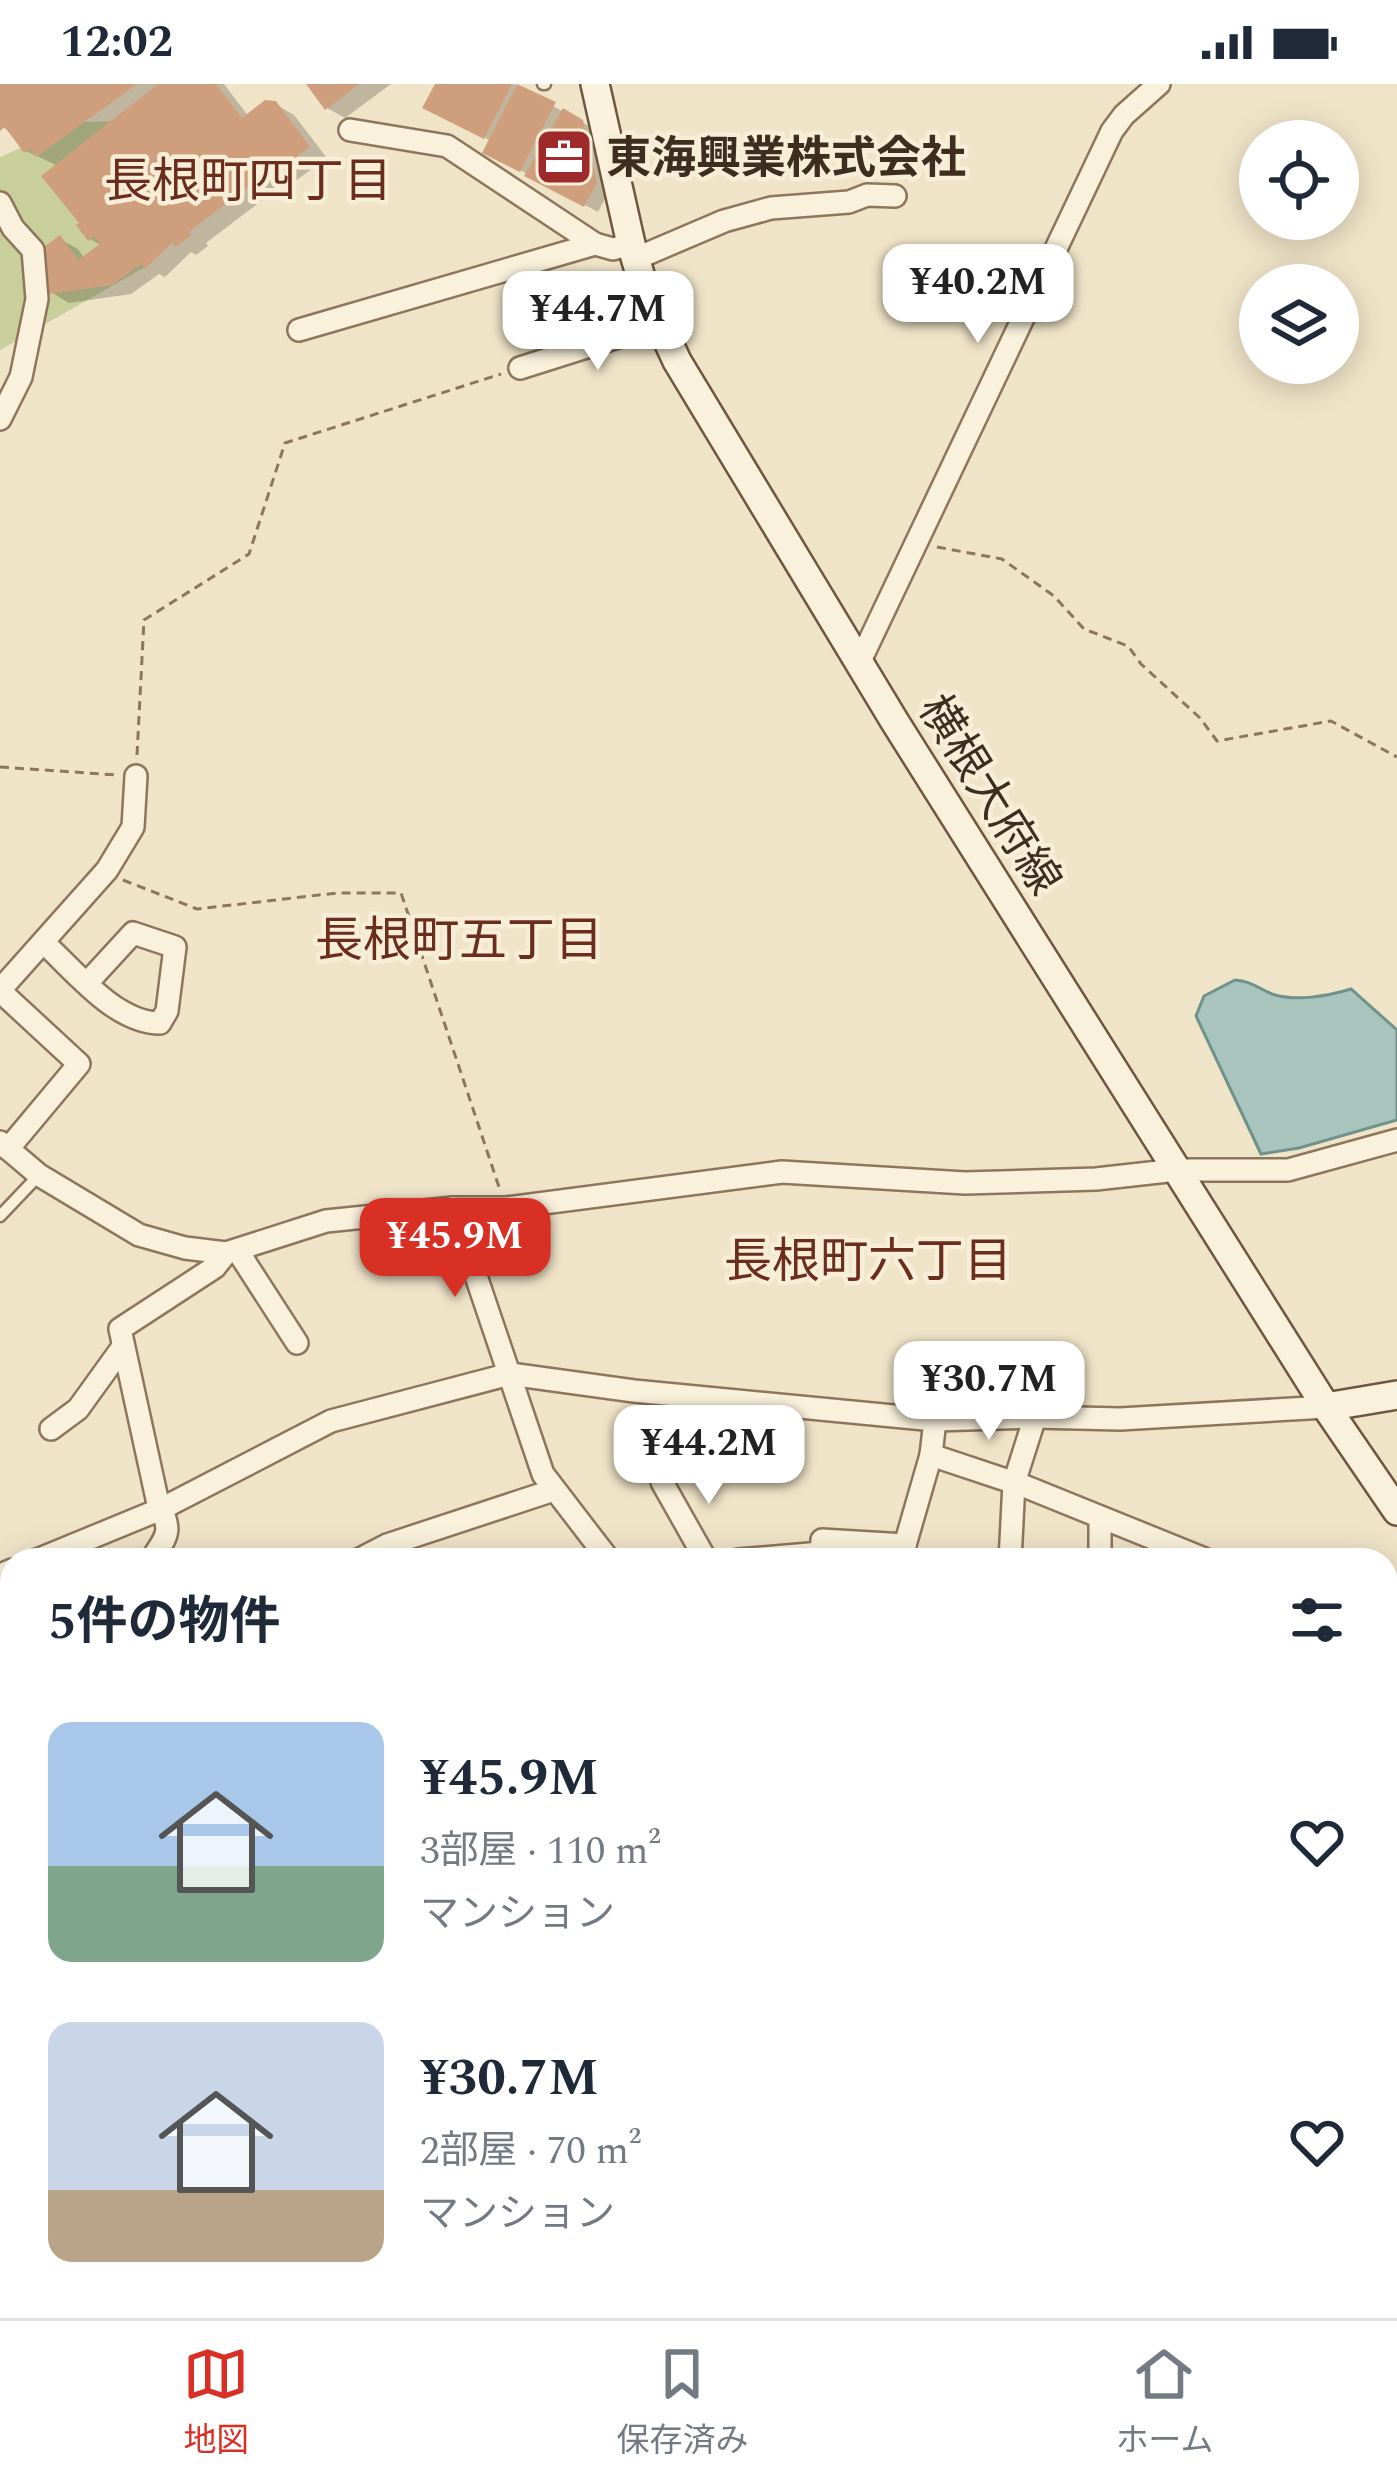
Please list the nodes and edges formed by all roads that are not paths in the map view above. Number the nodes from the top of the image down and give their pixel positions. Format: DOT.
graph roads {
  1 [pos="595,84"];
  2 [pos="1159,84"];
  3 [pos="350,130"];
  4 [pos="895,196"];
  5 [pos="0,203"];
  6 [pos="6,225"];
  7 [pos="595,244"];
  8 [pos="633,252"];
  9 [pos="658,324"];
  10 [pos="299,330"];
  11 [pos="520,368"];
  12 [pos="0,419"];
  13 [pos="860,662"];
  14 [pos="136,776"];
  15 [pos="43,941"];
  16 [pos="88,982"];
  17 [pos="0,991"];
  18 [pos="1397,1140"];
  19 [pos="4,1145"];
  20 [pos="1178,1170"];
  21 [pos="39,1175"];
  22 [pos="454,1208"];
  23 [pos="0,1216"];
  24 [pos="231,1252"];
  25 [pos="297,1343"];
  26 [pos="122,1348"];
  27 [pos="510,1374"];
  28 [pos="1397,1394"];
  29 [pos="1326,1407"];
  30 [pos="1035,1417"];
  31 [pos="935,1420"];
  32 [pos="51,1429"];
  33 [pos="931,1455"];
  34 [pos="662,1482"];
  35 [pos="1014,1483"];
  36 [pos="554,1490"];
  37 [pos="161,1509"];
  38 [pos="1397,1511"];
  39 [pos="1100,1519"];
  40 [pos="66,1548"];
  41 [pos="160,1548"];
  42 [pos="381,1548"];
  43 [pos="600,1548"];
  44 [pos="699,1548"];
  45 [pos="821,1548"];
  46 [pos="877,1548"];
  47 [pos="906,1548"];
  48 [pos="1011,1548"];
  49 [pos="1100,1548"];
  50 [pos="1176,1548"];
  1 -- 8 [label="main road, 横根大府線"];
  2 -- 13 [label="street"];
  3 -- 7 [label="street"];
  4 -- 8 [label="street"];
  5 -- 6 [label="street"];
  6 -- 12 [label="street"];
  7 -- 8 [label="street"];
  7 -- 10 [label="street"];
  8 -- 9 [label="main road, 横根大府線"];
  9 -- 11 [label="street"];
  9 -- 13 [label="main road, 横根大府線"];
  13 -- 20 [label="main road, 横根大府線"];
  14 -- 15 [label="street"];
  15 -- 16 [label="street"];
  15 -- 17 [label="street"];
  16 -- 16 [label="street"];
  17 -- 19 [label="street"];
  18 -- 20 [label="street"];
  19 -- 21 [label="street"];
  20 -- 22 [label="street"];
  20 -- 29 [label="main road, 横根大府線"];
  21 -- 23 [label="lane"];
  21 -- 24 [label="street"];
  22 -- 24 [label="street"];
  22 -- 27 [label="street"];
  24 -- 25 [label="street"];
  24 -- 26 [label="street"];
  26 -- 32 [label="street"];
  26 -- 37 [label="street"];
  27 -- 31 [label="street"];
  27 -- 36 [label="street"];
  27 -- 37 [label="street"];
  28 -- 29 [label="main road"];
  29 -- 30 [label="street"];
  29 -- 38 [label="main road, 横根大府線"];
  30 -- 31 [label="street"];
  30 -- 35 [label="street"];
  31 -- 33 [label="street"];
  33 -- 35 [label="street"];
  33 -- 47 [label="street"];
  34 -- 44 [label="street"];
  35 -- 39 [label="street"];
  35 -- 48 [label="street"];
  36 -- 42 [label="street"];
  36 -- 43 [label="street"];
  37 -- 40 [label="street"];
  37 -- 41 [label="street"];
  39 -- 49 [label="street"];
  39 -- 50 [label="street"];
  45 -- 46 [label="street"];
}
